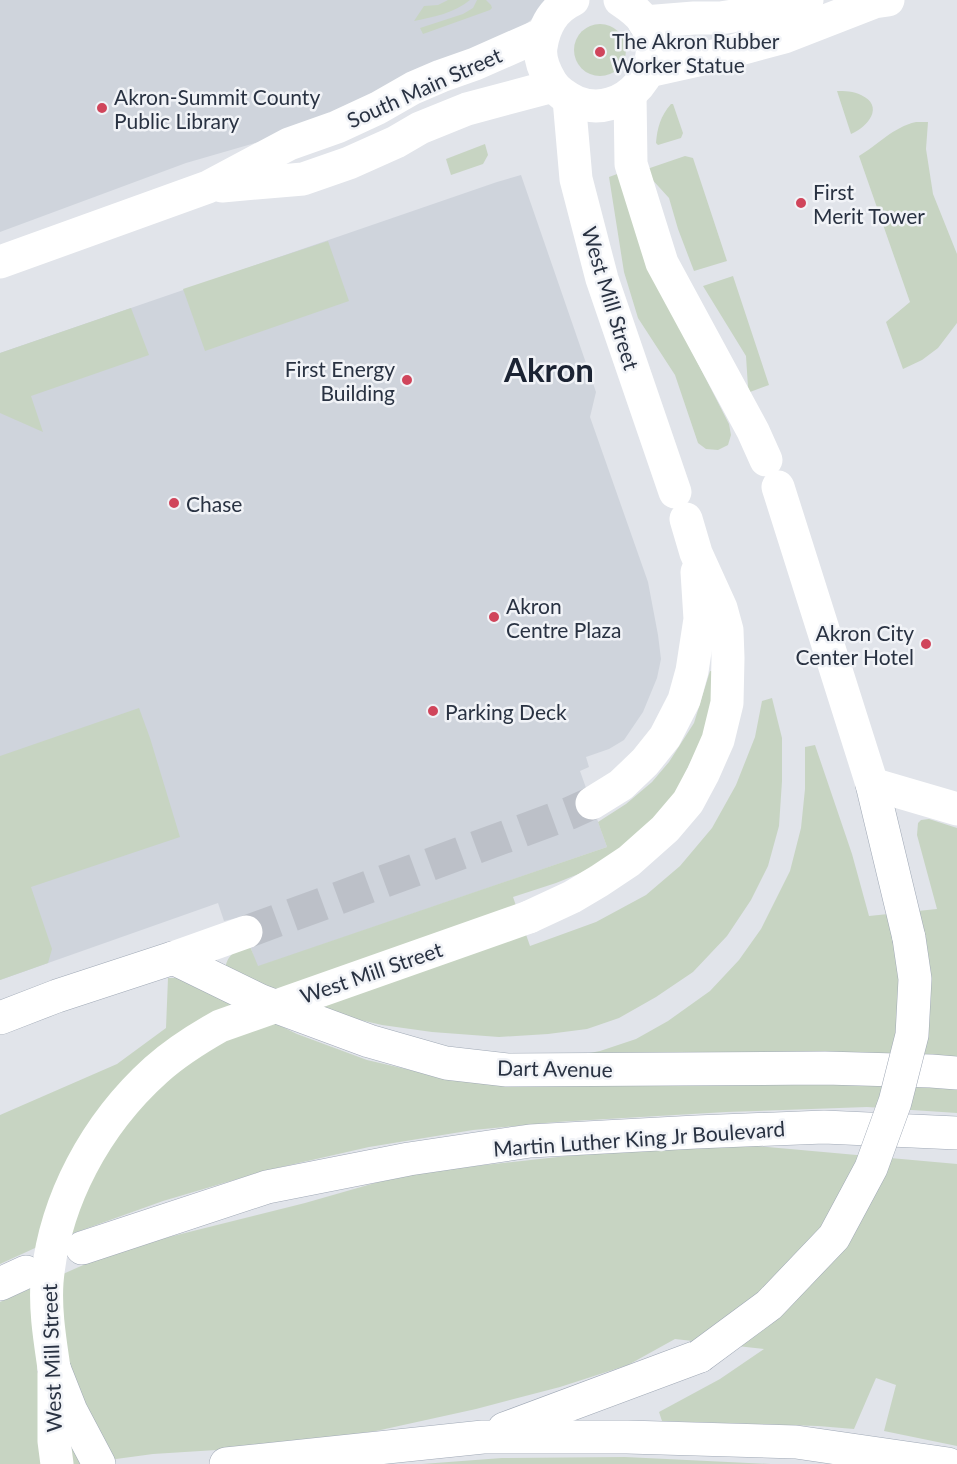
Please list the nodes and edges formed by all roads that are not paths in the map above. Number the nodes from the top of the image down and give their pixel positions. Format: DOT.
graph roads {
  1 [pos="571,0"];
  2 [pos="807,0"];
  3 [pos="872,1"];
  4 [pos="632,8"];
  5 [pos="543,34"];
  6 [pos="639,83"];
  7 [pos="561,92"];
  8 [pos="208,187"];
  9 [pos="0,262"];
  10 [pos="696,552"];
  11 [pos="872,784"];
  12 [pos="592,803"];
  13 [pos="957,809"];
  14 [pos="246,932"];
  15 [pos="173,958"];
  16 [pos="0,1018"];
  17 [pos="957,1073"];
  18 [pos="957,1133"];
  19 [pos="82,1248"];
  20 [pos="54,1368"];
  21 [pos="483,1437"];
  22 [pos="57,1464"];
  23 [pos="99,1464"];
  24 [pos="226,1464"];
  25 [pos="948,1464"];
  1 -- 5 [label="main road"];
  2 -- 4 [label="main road"];
  3 -- 6 [label="main road"];
  4 -- 6 [label="main road"];
  5 -- 7 [label="main road, West Mill Street"];
  5 -- 8 [label="main road, South Main Street"];
  6 -- 7 [label="main road"];
  6 -- 11 [label="main road"];
  7 -- 8 [label="main road, South Main Street"];
  7 -- 10 [label="main road, West Mill Street"];
  8 -- 9 [label="main road, South Main Street"];
  10 -- 12 [label="main road"];
  10 -- 20 [label="main road, West Mill Street, bridge"];
  11 -- 13 [label="main road"];
  11 -- 21 [label="main road, bridge"];
  14 -- 15 [label="main road"];
  15 -- 16 [label="main road"];
  15 -- 17 [label="main road, Dart Avenue"];
  18 -- 19 [label="main road, Martin Luther King Jr Boulevard"];
  20 -- 22 [label="main road, West Mill Street"];
  20 -- 23 [label="main road"];
  21 -- 24 [label="main road"];
  21 -- 25 [label="main road"];
}
